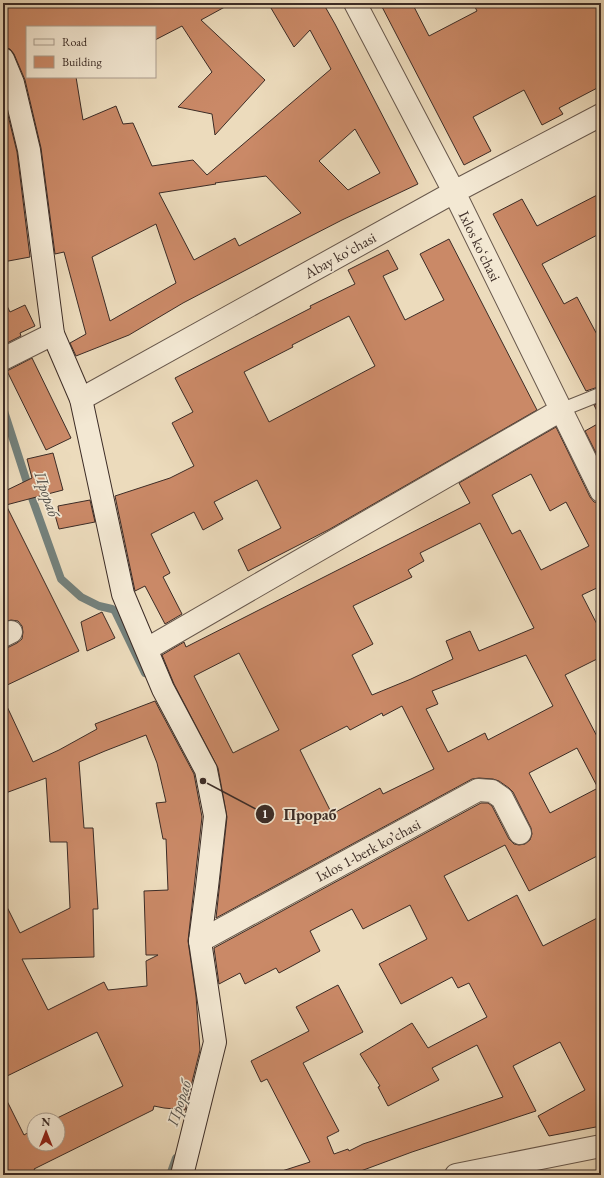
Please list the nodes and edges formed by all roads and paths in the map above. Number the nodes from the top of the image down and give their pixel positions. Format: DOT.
graph roads {
  1 [pos="355,3"];
  2 [pos="3,59"];
  3 [pos="601,115"];
  4 [pos="454,192"];
  5 [pos="52,334"];
  6 [pos="3,358"];
  7 [pos="601,394"];
  8 [pos="81,399"];
  9 [pos="561,410"];
  10 [pos="601,491"];
  11 [pos="147,649"];
  12 [pos="520,833"];
  13 [pos="200,941"];
  14 [pos="601,1146"];
  15 [pos="182,1175"];
  16 [pos="456,1175"];
  1 -- 4 [label="street, Ixlos koʻchasi"];
  2 -- 5 [label="street"];
  3 -- 4 [label="street, Abay koʻchasi"];
  4 -- 8 [label="street, Abay koʻchasi"];
  4 -- 9 [label="street, Ixlos koʻchasi"];
  5 -- 6 [label="street"];
  5 -- 8 [label="street"];
  7 -- 9 [label="lane"];
  8 -- 11 [label="street"];
  9 -- 10 [label="street, Ixlos koʻchasi"];
  9 -- 11 [label="street"];
  11 -- 13 [label="street"];
  12 -- 13 [label="street, Ixlos 1-berk koʼchasi"];
  13 -- 15 [label="street"];
  14 -- 16 [label="street"];
}
